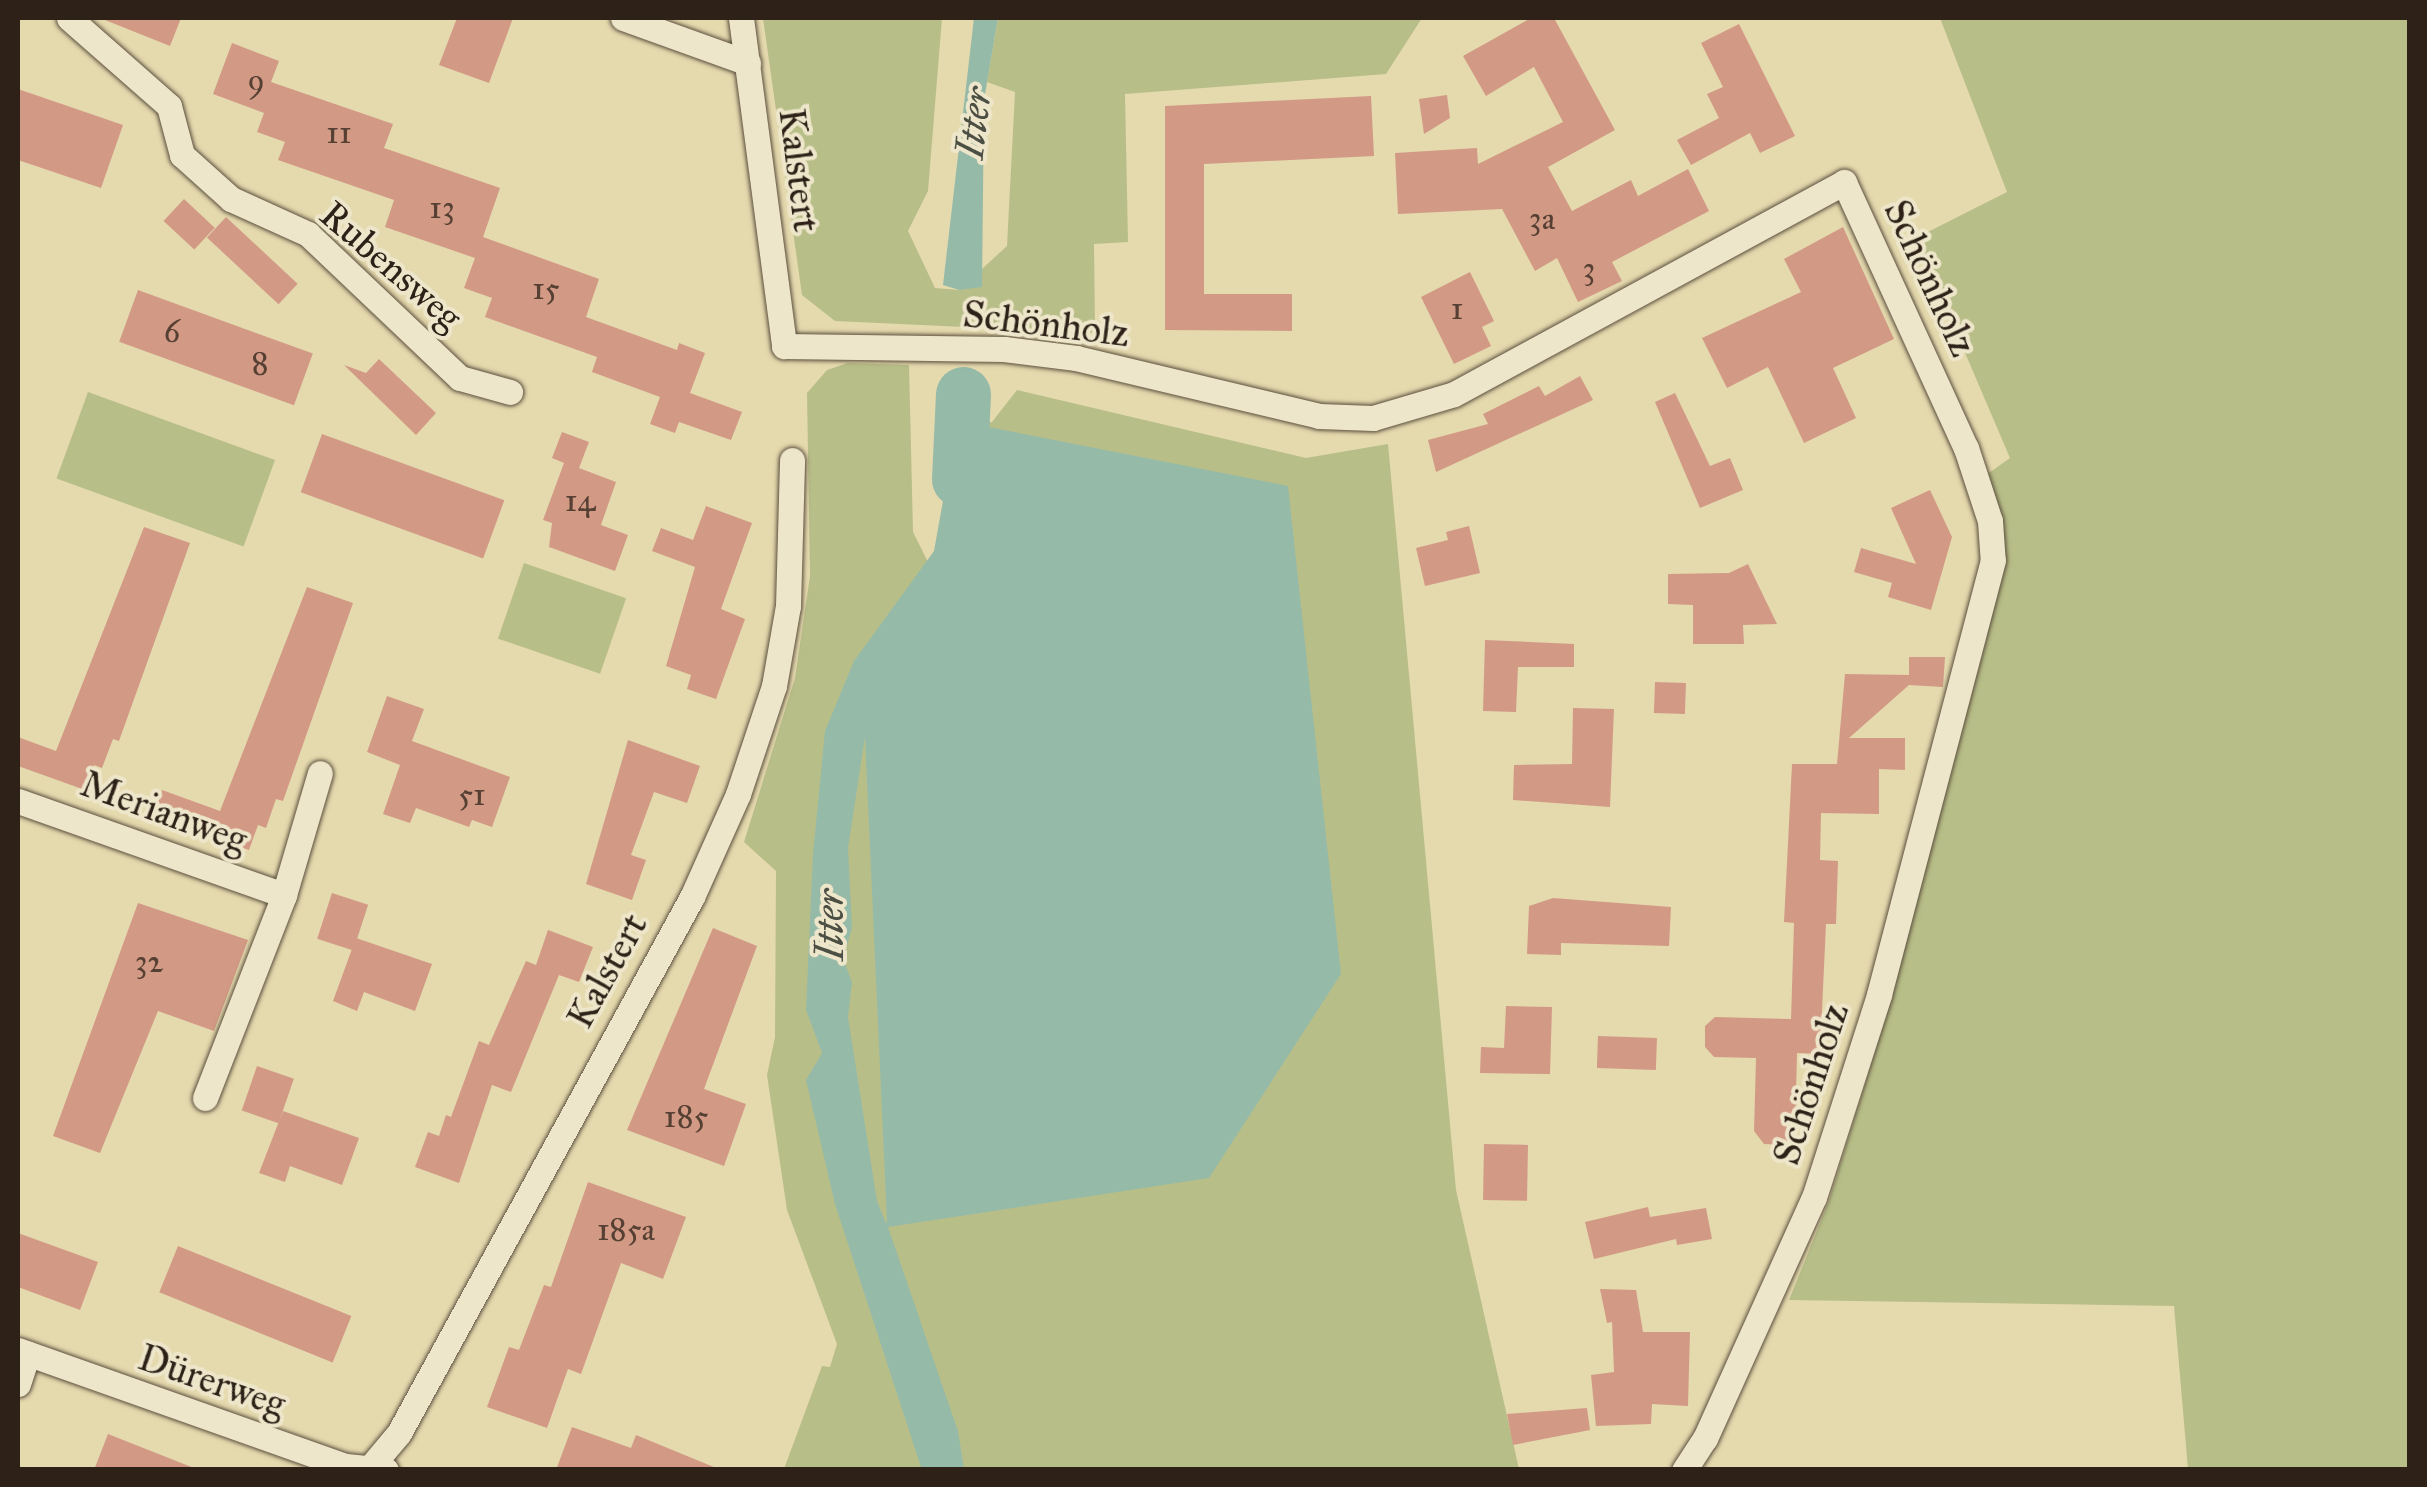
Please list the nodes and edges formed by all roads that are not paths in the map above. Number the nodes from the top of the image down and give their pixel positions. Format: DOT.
graph roads {
  1 [pos="68,18"];
  2 [pos="623,18"];
  3 [pos="741,18"];
  4 [pos="748,63"];
  5 [pos="784,346"];
  6 [pos="510,392"];
  7 [pos="792,460"];
  8 [pos="320,773"];
  9 [pos="18,801"];
  10 [pos="284,896"];
  11 [pos="205,1098"];
  12 [pos="23,1352"];
  13 [pos="18,1384"];
  14 [pos="380,1467"];
  15 [pos="1684,1470"];
  1 -- 6 [label="street, Rubensweg"];
  2 -- 4 [label="street, Kalstert"];
  3 -- 4 [label="street, Kalstert"];
  4 -- 5 [label="street, Kalstert"];
  5 -- 15 [label="street, Schönholz"];
  7 -- 14 [label="street, Kalstert"];
  8 -- 10 [label="street, Merianweg"];
  9 -- 10 [label="street, Merianweg"];
  10 -- 11 [label="street, Merianweg"];
  12 -- 13 [label="street, Dürerweg"];
  12 -- 14 [label="street, Dürerweg"];
}
